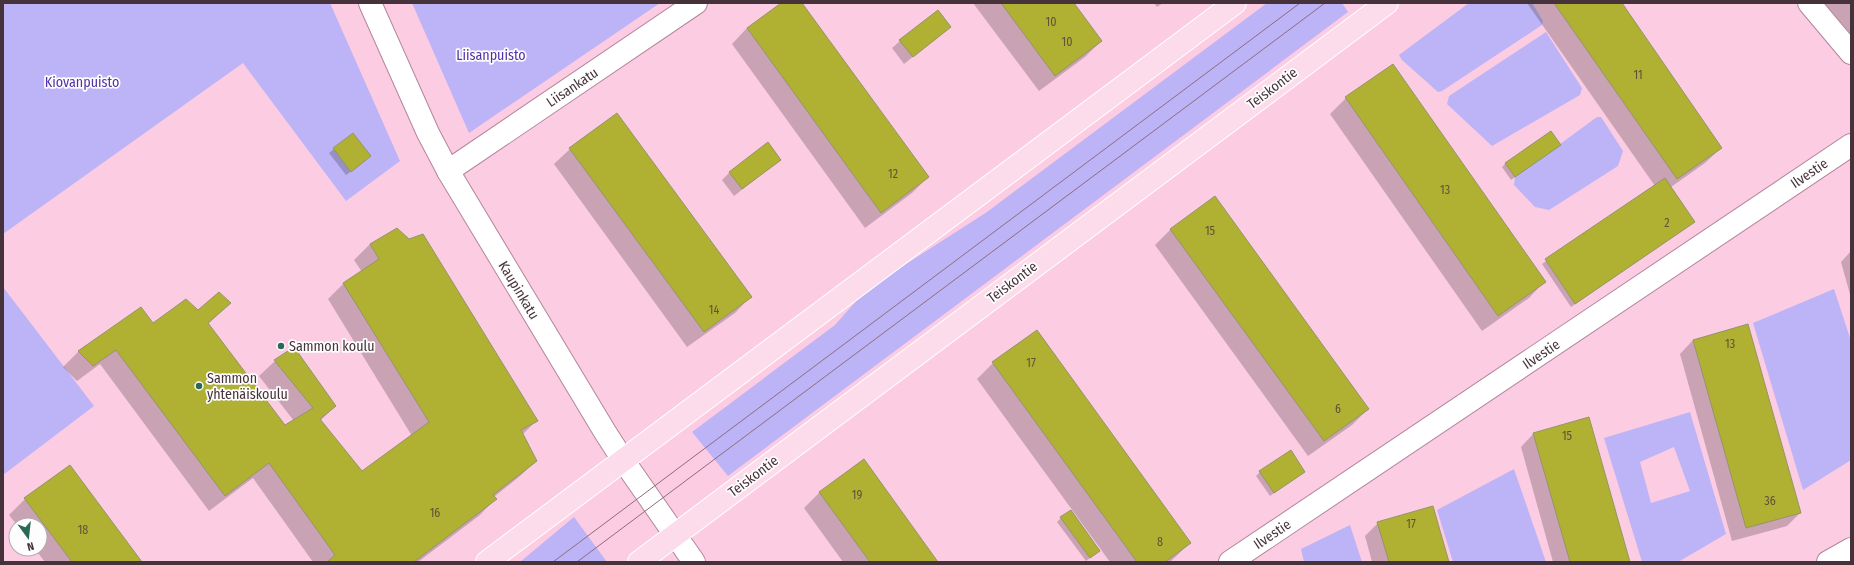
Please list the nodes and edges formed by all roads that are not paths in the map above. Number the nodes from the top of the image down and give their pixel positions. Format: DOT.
graph roads {
  1 [pos="370,3"];
  2 [pos="696,3"];
  3 [pos="1235,3"];
  4 [pos="1387,3"];
  5 [pos="1809,3"];
  6 [pos="1851,53"];
  7 [pos="1851,145"];
  8 [pos="448,171"];
  9 [pos="623,460"];
  10 [pos="675,535"];
  11 [pos="1851,549"];
  12 [pos="487,562"];
  13 [pos="638,562"];
  14 [pos="694,562"];
  15 [pos="1230,562"];
  16 [pos="1828,562"];
  1 -- 8 [label="street, Kaupinkatu"];
  2 -- 8 [label="street, Liisankatu"];
  3 -- 9 [label="main road"];
  4 -- 10 [label="main road, Teiskontie"];
  5 -- 6 [label="street"];
  7 -- 15 [label="street, Ilvestie"];
  8 -- 9 [label="street, Kaupinkatu"];
  9 -- 10 [label="street, Kaupinkatu"];
  9 -- 12 [label="main road"];
  10 -- 13 [label="main road, Teiskontie"];
  10 -- 14 [label="street, Kaupinkatu"];
  11 -- 16 [label="street"];
}
